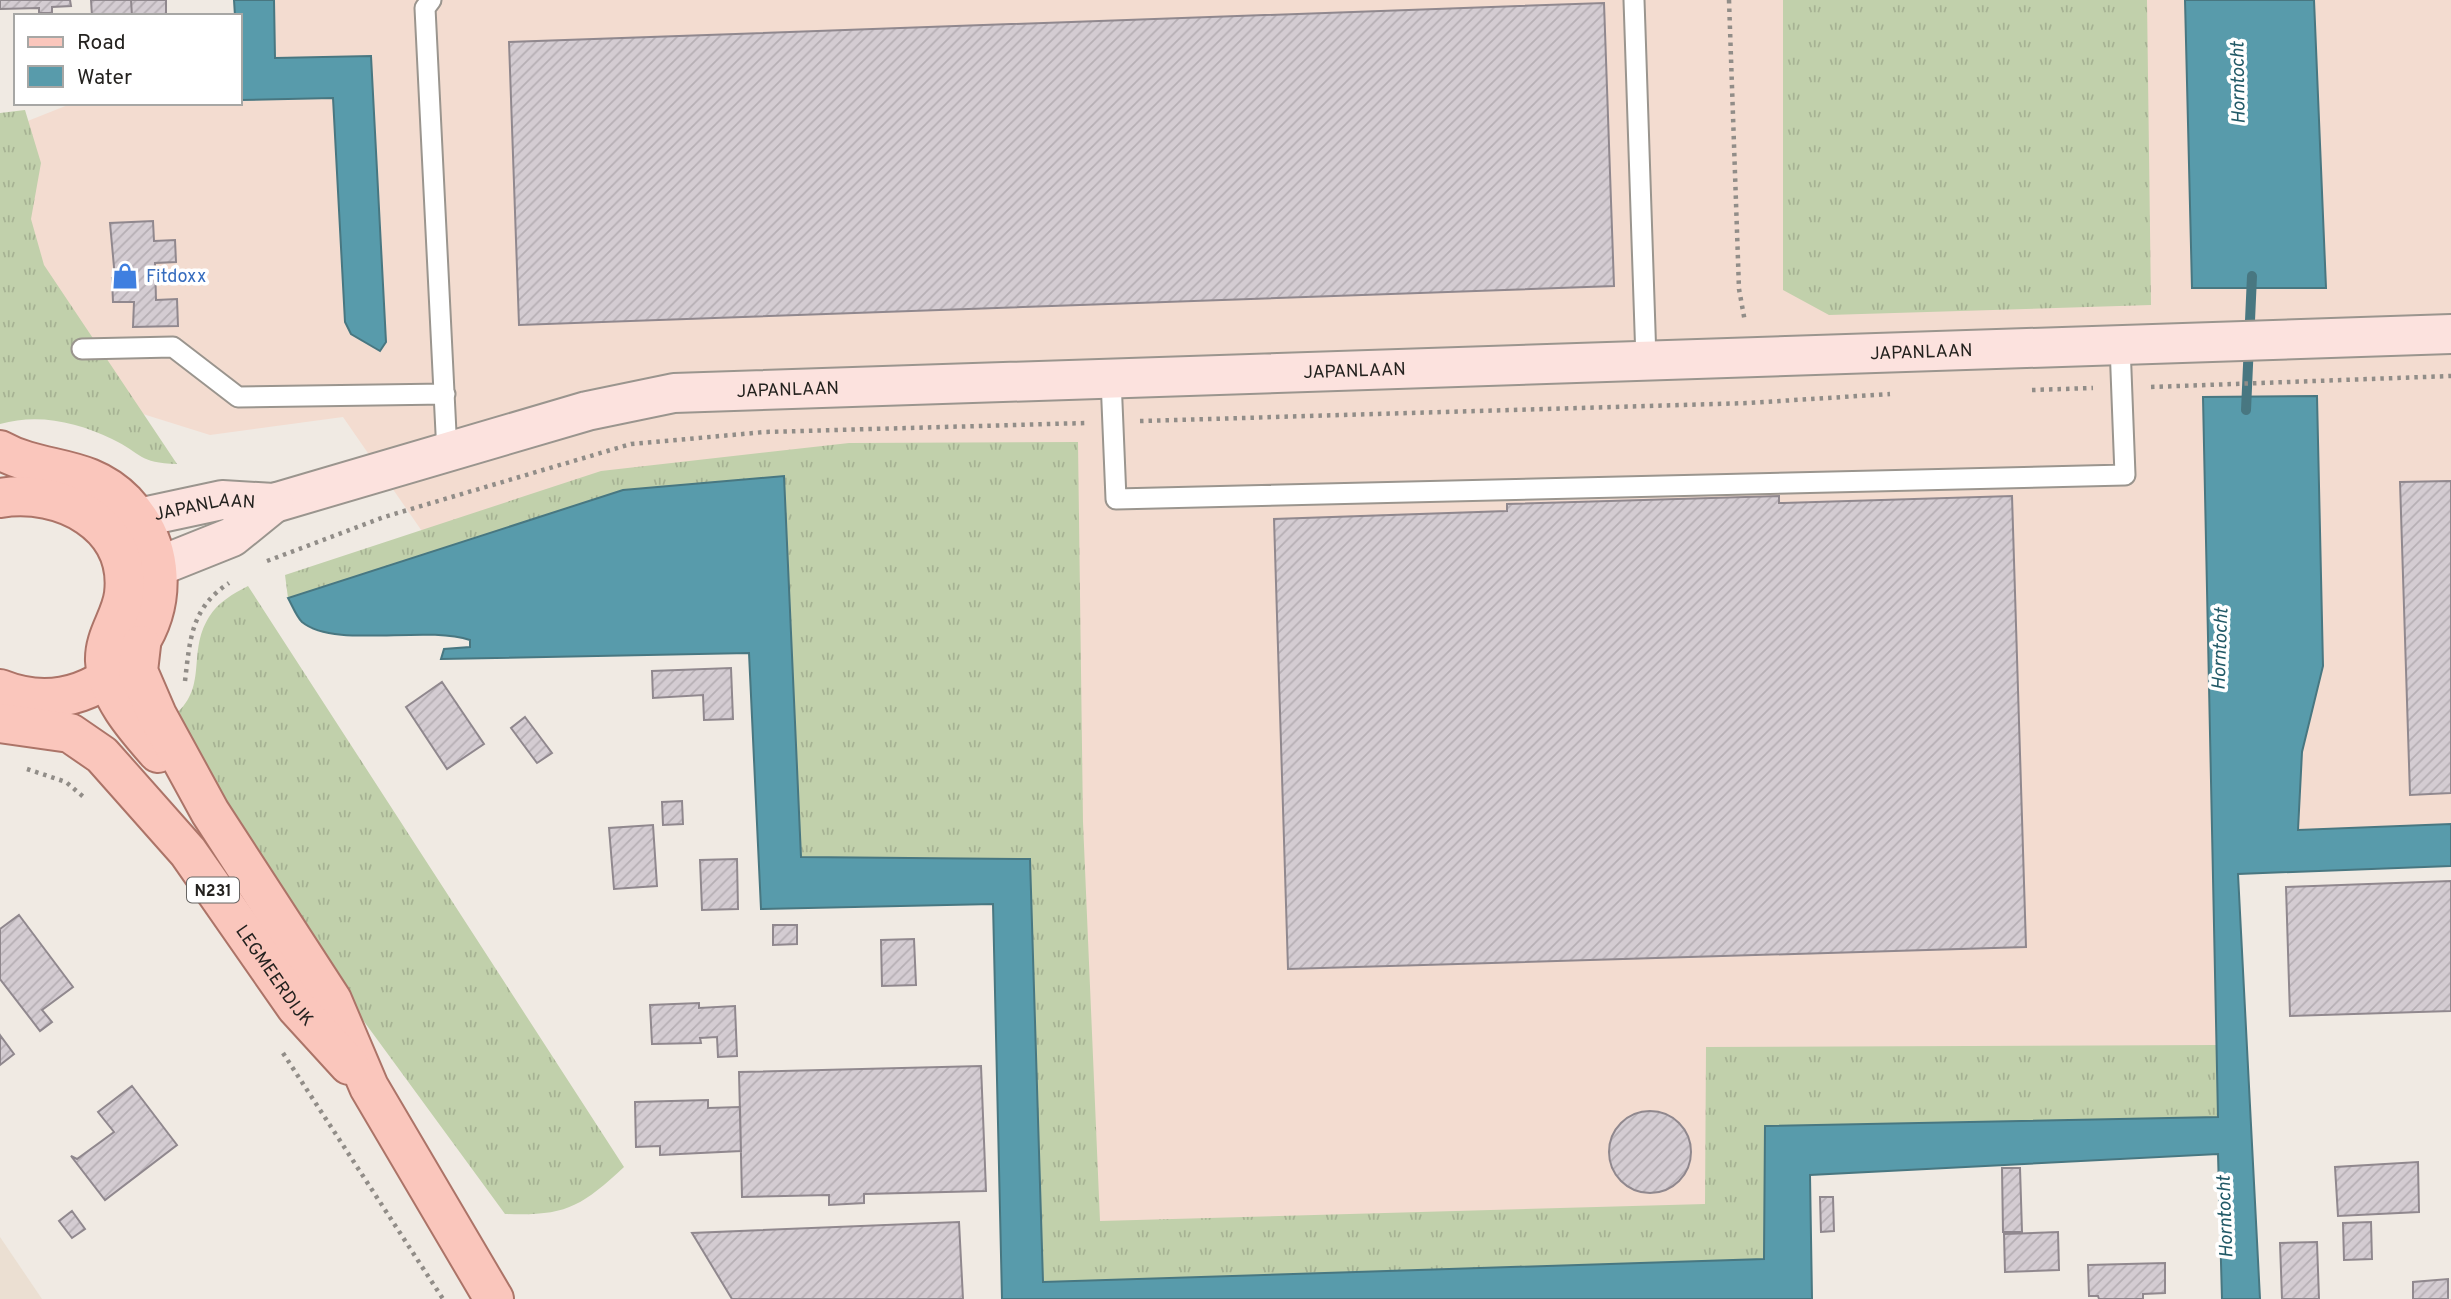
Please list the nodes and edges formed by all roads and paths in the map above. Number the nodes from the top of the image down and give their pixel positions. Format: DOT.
graph roads {
  1 [pos="431,0"];
  2 [pos="1634,0"];
  3 [pos="1729,0"];
  4 [pos="2451,334"];
  5 [pos="2120,345"];
  6 [pos="82,349"];
  7 [pos="1746,359"];
  8 [pos="1646,360"];
  9 [pos="2451,376"];
  10 [pos="1111,379"];
  11 [pos="2122,387"];
  12 [pos="2028,390"];
  13 [pos="445,394"];
  14 [pos="1894,394"];
  15 [pos="1112,422"];
  16 [pos="447,453"];
  17 [pos="17,457"];
  18 [pos="0,498"];
  19 [pos="274,503"];
  20 [pos="138,518"];
  21 [pos="100,523"];
  22 [pos="287,553"];
  23 [pos="157,567"];
  24 [pos="141,645"];
  25 [pos="108,677"];
  26 [pos="0,689"];
  27 [pos="17,726"];
  28 [pos="14,767"];
  29 [pos="66,782"];
  30 [pos="210,812"];
  31 [pos="369,1087"];
  32 [pos="494,1299"];
  1 -- 13 [label="lane"];
  2 -- 8 [label="lane"];
  3 -- 7 [label="path"];
  4 -- 5 [label="street, JAPANLAAN"];
  5 -- 7 [label="street, JAPANLAAN"];
  5 -- 11 [label="lane"];
  6 -- 13 [label="lane"];
  7 -- 8 [label="street, JAPANLAAN"];
  8 -- 10 [label="street, JAPANLAAN"];
  9 -- 11 [label="path"];
  10 -- 15 [label="lane"];
  10 -- 16 [label="street, JAPANLAAN"];
  11 -- 12 [label="path"];
  11 -- 15 [label="lane"];
  13 -- 16 [label="lane"];
  14 -- 15 [label="path"];
  15 -- 22 [label="path"];
  16 -- 19 [label="street, JAPANLAAN"];
  17 -- 20 [label="main road, N231"];
  18 -- 21 [label="main road, N231"];
  19 -- 20 [label="street, JAPANLAAN"];
  19 -- 23 [label="street, JAPANLAAN"];
  20 -- 21 [label="main road"];
  20 -- 23 [label="main road, N231"];
  21 -- 25 [label="main road, N231"];
  23 -- 24 [label="main road, N231"];
  24 -- 25 [label="main road, N231"];
  24 -- 30 [label="main road, LEGMEERDIJK / N231"];
  25 -- 26 [label="main road, N231"];
  25 -- 30 [label="main road, LEGMEERDIJK / N231"];
  27 -- 31 [label="main road, LEGMEERDIJK / N231"];
  28 -- 29 [label="path"];
  30 -- 31 [label="main road, LEGMEERDIJK / N231"];
  31 -- 32 [label="main road, LEGMEERDIJK / N231"];
}
